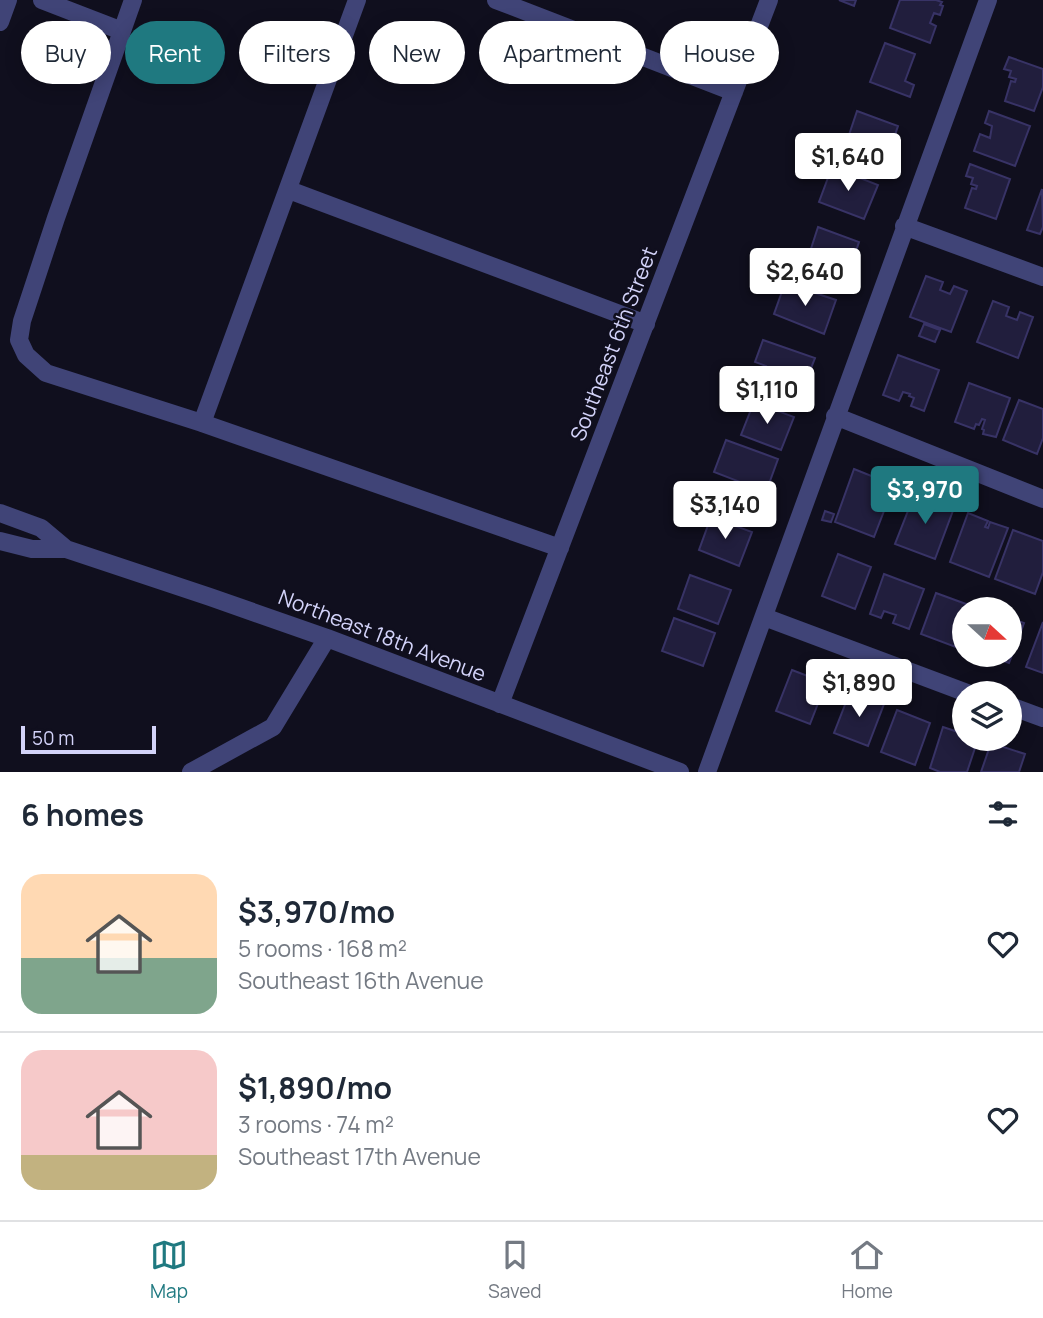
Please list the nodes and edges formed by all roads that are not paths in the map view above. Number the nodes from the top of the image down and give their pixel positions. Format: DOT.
graph roads {
  1 [pos="8,0"];
  2 [pos="42,0"];
  3 [pos="132,0"];
  4 [pos="357,0"];
  5 [pos="496,0"];
  6 [pos="769,0"];
  7 [pos="988,0"];
  8 [pos="0,22"];
  9 [pos="122,31"];
  10 [pos="734,92"];
  11 [pos="289,190"];
  12 [pos="904,226"];
  13 [pos="1043,277"];
  14 [pos="646,324"];
  15 [pos="835,415"];
  16 [pos="202,423"];
  17 [pos="1043,499"];
  18 [pos="0,513"];
  19 [pos="0,541"];
  20 [pos="560,548"];
  21 [pos="66,549"];
  22 [pos="764,617"];
  23 [pos="327,638"];
  24 [pos="952,687"];
  25 [pos="500,704"];
  26 [pos="1022,710"];
  27 [pos="1043,718"];
  28 [pos="191,772"];
  29 [pos="680,772"];
  30 [pos="707,772"];
  1 -- 8 [label="street"];
  2 -- 9 [label="street"];
  3 -- 9 [label="street"];
  4 -- 11 [label="street"];
  5 -- 10 [label="street"];
  6 -- 10 [label="street, Southeast 6th Street"];
  7 -- 12 [label="street"];
  9 -- 16 [label="street"];
  10 -- 14 [label="street, Southeast 6th Street"];
  11 -- 14 [label="street"];
  11 -- 16 [label="street"];
  12 -- 13 [label="street"];
  12 -- 15 [label="street"];
  14 -- 20 [label="street, Southeast 6th Street"];
  15 -- 17 [label="street"];
  15 -- 22 [label="street"];
  16 -- 20 [label="street"];
  18 -- 21 [label="street, Northeast 18th Avenue"];
  19 -- 21 [label="street, Northeast 18th Avenue"];
  20 -- 25 [label="street, Southeast 6th Street"];
  21 -- 23 [label="street, Northeast 18th Avenue"];
  22 -- 24 [label="street"];
  22 -- 30 [label="street"];
  23 -- 25 [label="street, Northeast 18th Avenue"];
  23 -- 28 [label="street"];
  25 -- 29 [label="street, Northeast 18th Avenue"];
  26 -- 27 [label="street"];
}
